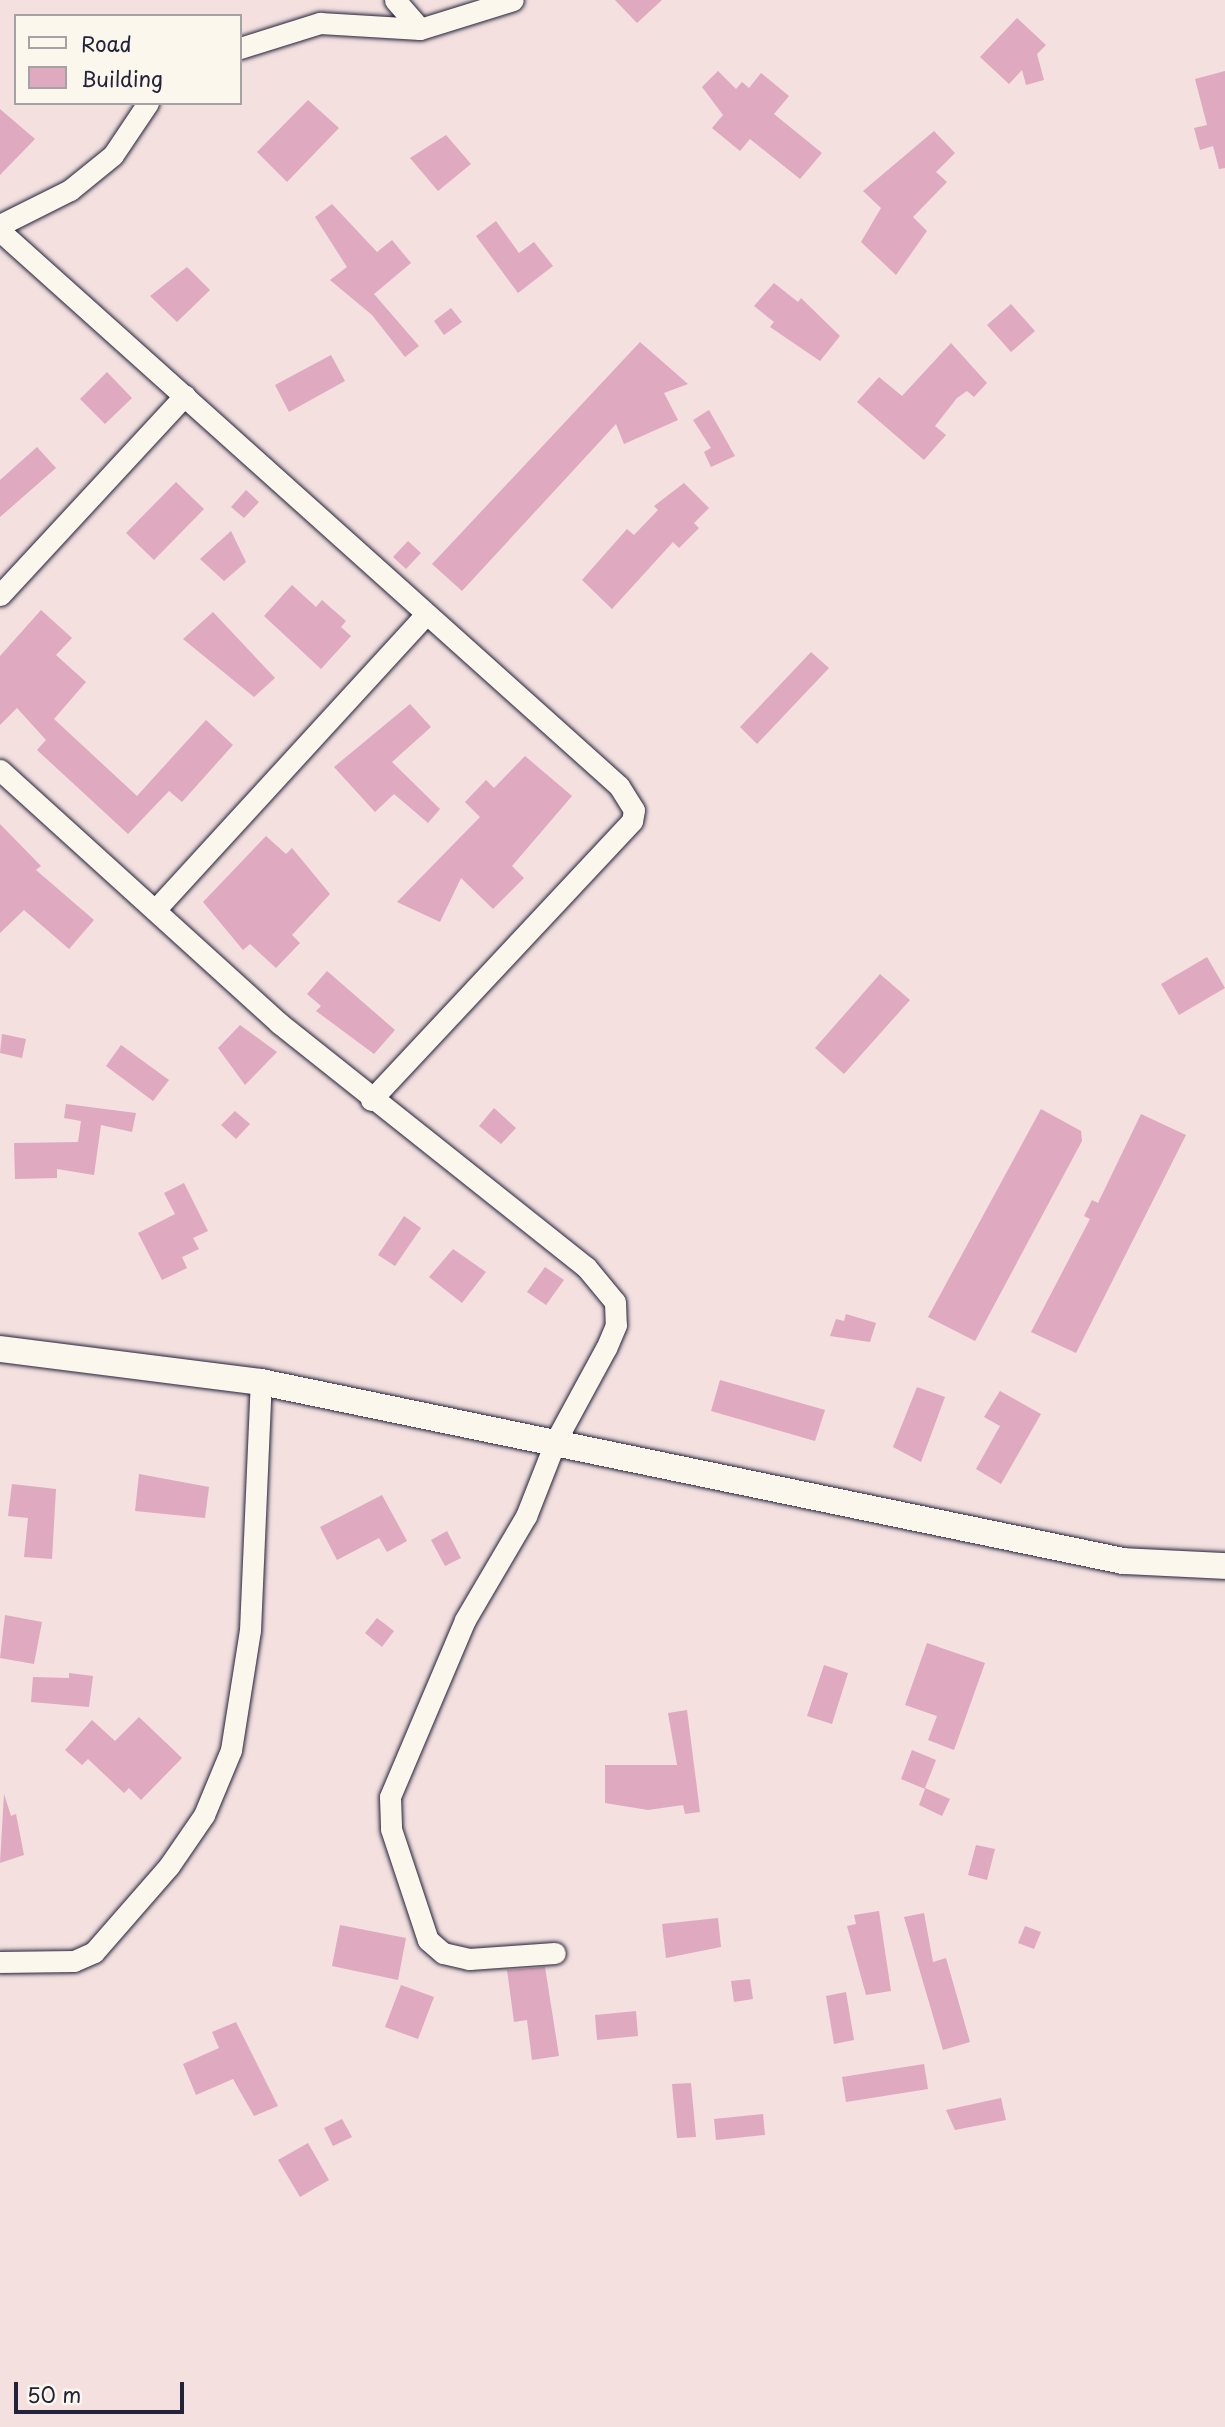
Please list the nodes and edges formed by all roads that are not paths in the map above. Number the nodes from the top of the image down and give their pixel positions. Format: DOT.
graph roads {
  1 [pos="395,0"];
  2 [pos="513,0"];
  3 [pos="420,29"];
  4 [pos="242,47"];
  5 [pos="147,105"];
  6 [pos="0,225"];
  7 [pos="0,232"];
  8 [pos="185,395"];
  9 [pos="0,595"];
  10 [pos="426,614"];
  11 [pos="0,770"];
  12 [pos="155,910"];
  13 [pos="371,1100"];
  14 [pos="0,1349"];
  15 [pos="261,1382"];
  16 [pos="556,1440"];
  17 [pos="1225,1566"];
  18 [pos="555,1953"];
  19 [pos="0,1962"];
  1 -- 3 [label="street"];
  2 -- 3 [label="street"];
  3 -- 4 [label="street"];
  5 -- 6 [label="street"];
  7 -- 8 [label="street"];
  8 -- 9 [label="street"];
  8 -- 10 [label="street"];
  10 -- 12 [label="street"];
  10 -- 13 [label="street"];
  11 -- 12 [label="street"];
  12 -- 13 [label="street"];
  13 -- 16 [label="street"];
  14 -- 15 [label="street"];
  15 -- 16 [label="street"];
  15 -- 19 [label="street"];
  16 -- 17 [label="street"];
  16 -- 18 [label="street"];
}
